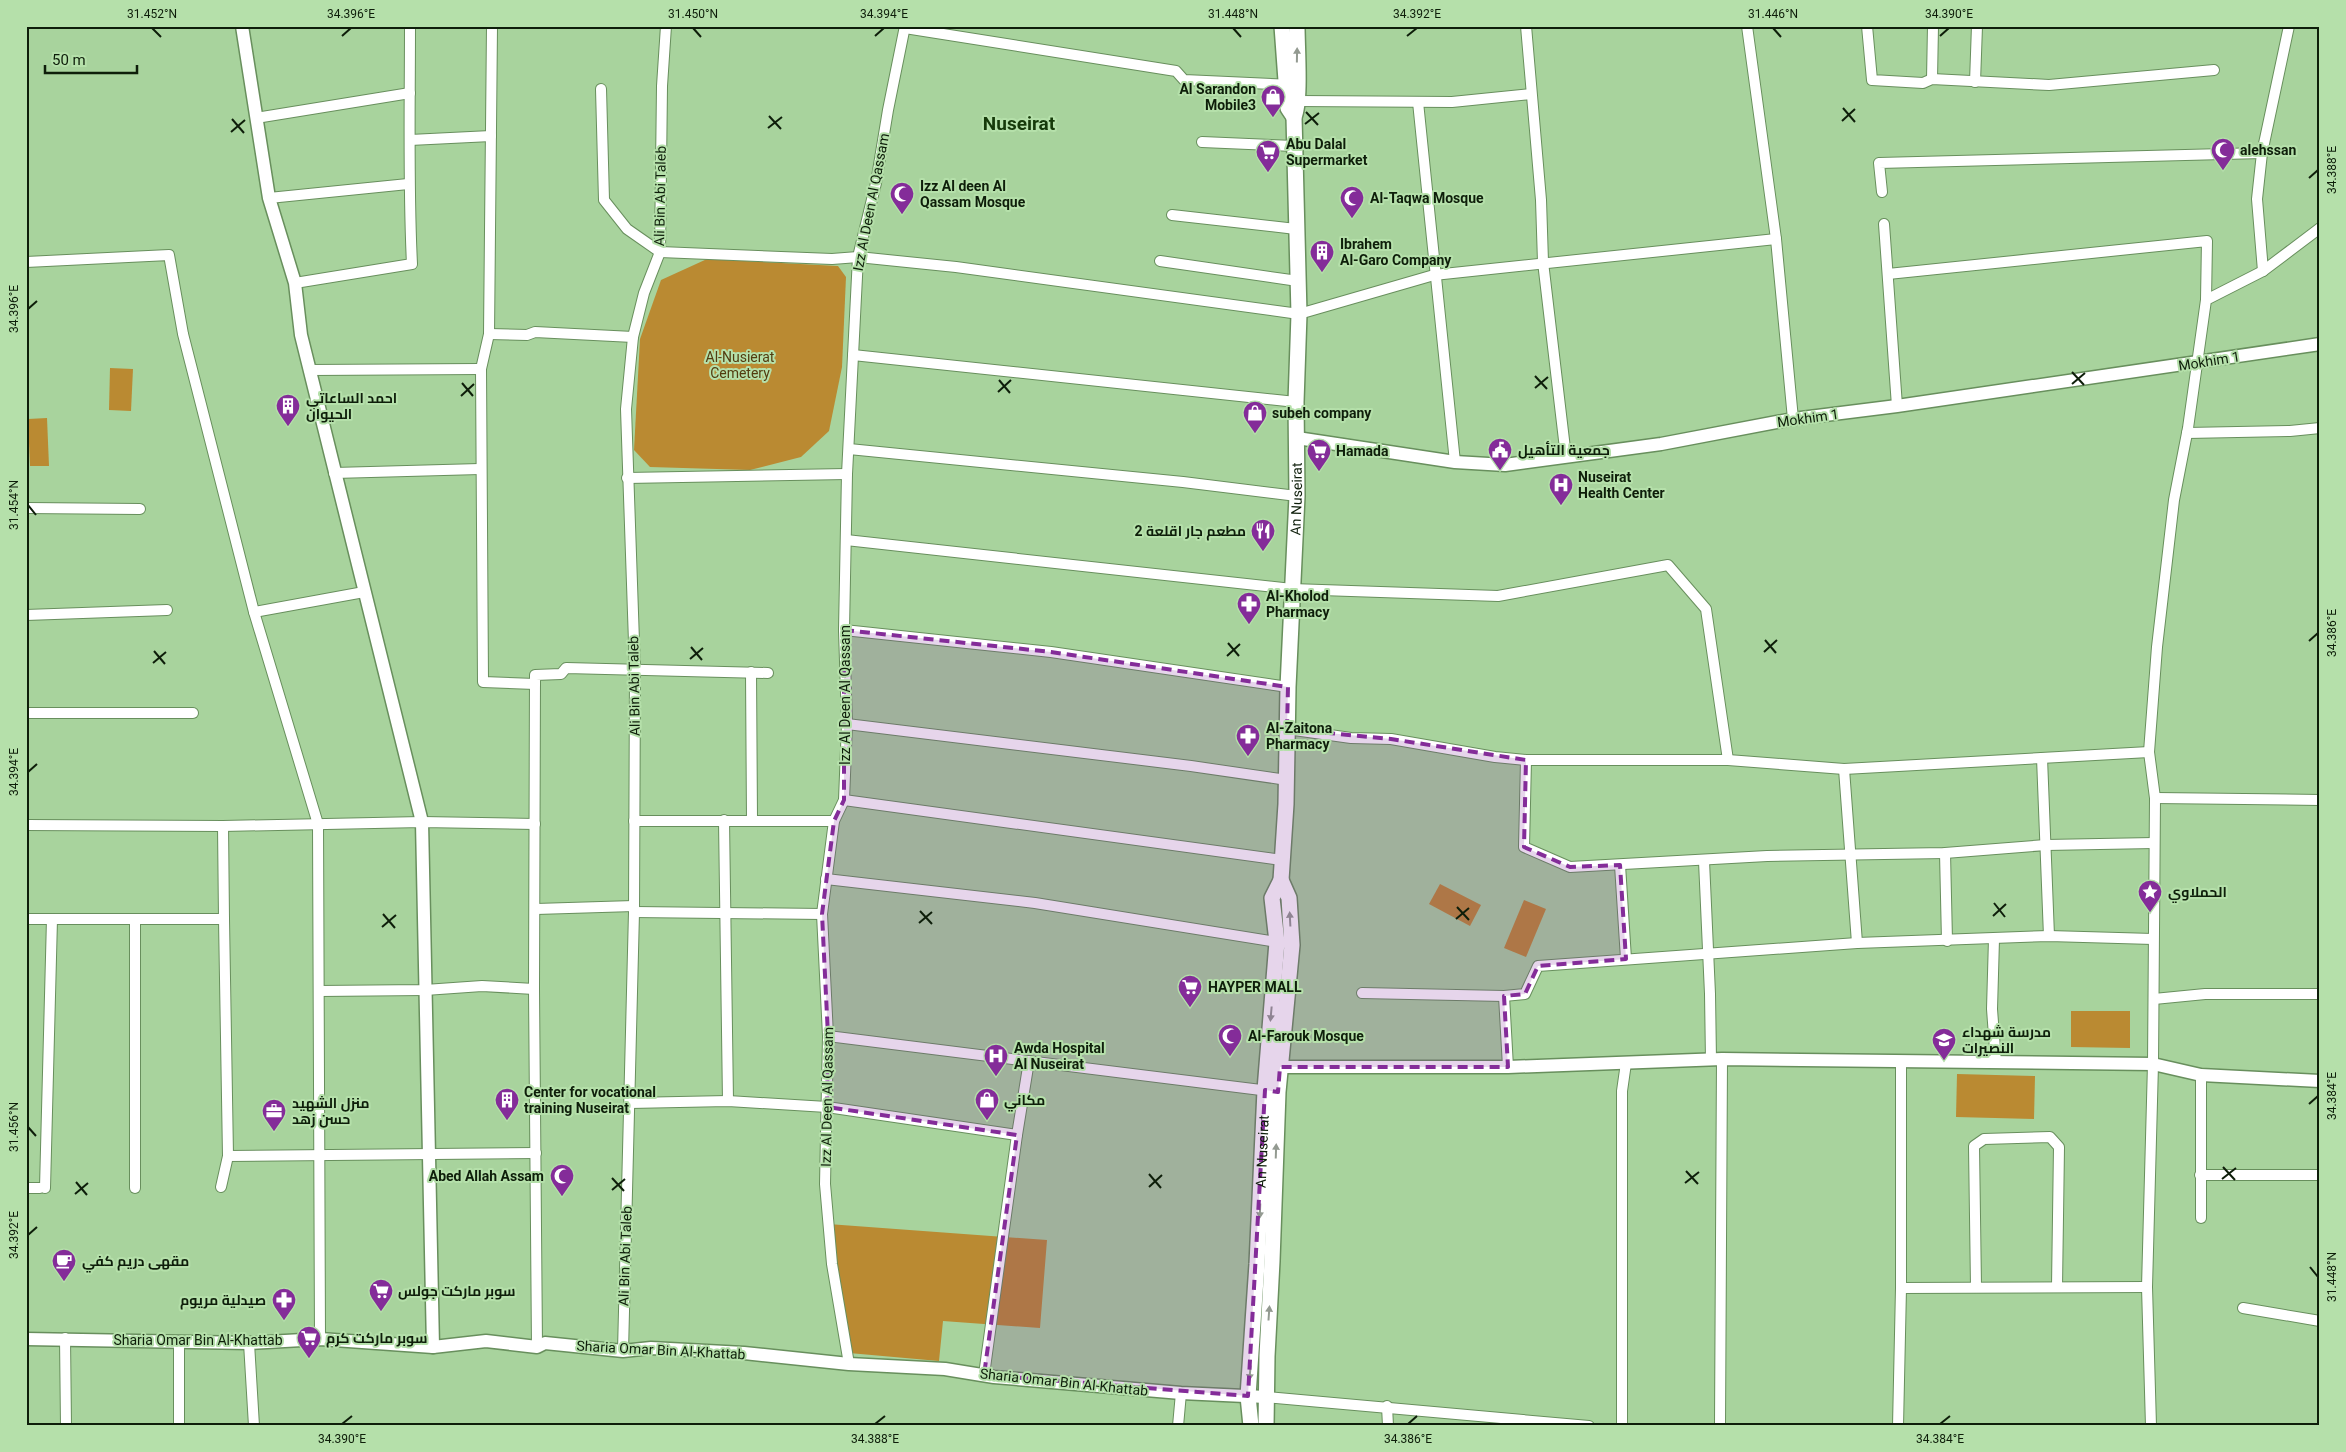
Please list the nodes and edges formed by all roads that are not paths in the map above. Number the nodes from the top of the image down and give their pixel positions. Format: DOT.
graph roads {
  1 [pos="242,26"];
  2 [pos="410,26"];
  3 [pos="492,26"];
  4 [pos="666,26"];
  5 [pos="1282,26"];
  6 [pos="1297,26"];
  7 [pos="1526,26"];
  8 [pos="1747,26"];
  9 [pos="1867,26"];
  10 [pos="1933,26"];
  11 [pos="1977,26"];
  12 [pos="2289,26"];
  13 [pos="905,27"];
  14 [pos="2214,70"];
  15 [pos="1932,79"];
  16 [pos="1975,82"];
  17 [pos="1291,85"];
  18 [pos="601,89"];
  19 [pos="410,93"];
  20 [pos="1531,94"];
  21 [pos="1298,101"];
  22 [pos="1418,102"];
  23 [pos="256,118"];
  24 [pos="1294,118"];
  25 [pos="491,136"];
  26 [pos="410,140"];
  27 [pos="1202,142"];
  28 [pos="1294,146"];
  29 [pos="2262,153"];
  30 [pos="408,184"];
  31 [pos="1882,192"];
  32 [pos="269,198"];
  33 [pos="1172,215"];
  34 [pos="1884,224"];
  35 [pos="2320,228"];
  36 [pos="1296,229"];
  37 [pos="1776,239"];
  38 [pos="660,252"];
  39 [pos="858,257"];
  40 [pos="1160,261"];
  41 [pos="26,262"];
  42 [pos="1543,262"];
  43 [pos="2263,271"];
  44 [pos="1888,274"];
  45 [pos="1434,275"];
  46 [pos="1298,281"];
  47 [pos="295,283"];
  48 [pos="2206,300"];
  49 [pos="1299,314"];
  50 [pos="489,334"];
  51 [pos="633,336"];
  52 [pos="2320,344"];
  53 [pos="853,355"];
  54 [pos="2196,364"];
  55 [pos="481,369"];
  56 [pos="310,370"];
  57 [pos="1296,402"];
  58 [pos="1897,406"];
  59 [pos="1793,419"];
  60 [pos="2320,428"];
  61 [pos="2187,433"];
  62 [pos="1298,438"];
  63 [pos="849,449"];
  64 [pos="1566,457"];
  65 [pos="1455,462"];
  66 [pos="480,469"];
  67 [pos="334,473"];
  68 [pos="847,474"];
  69 [pos="627,478"];
  70 [pos="1297,496"];
  71 [pos="26,508"];
  72 [pos="140,508"];
  73 [pos="846,540"];
  74 [pos="1292,588"];
  75 [pos="364,592"];
  76 [pos="167,610"];
  77 [pos="254,612"];
  78 [pos="26,615"];
  79 [pos="844,630"];
  80 [pos="635,671"];
  81 [pos="751,672"];
  82 [pos="768,672"];
  83 [pos="536,684"];
  84 [pos="1288,687"];
  85 [pos="26,713"];
  86 [pos="193,713"];
  87 [pos="847,724"];
  88 [pos="1287,729"];
  89 [pos="2149,752"];
  90 [pos="2042,758"];
  91 [pos="1526,760"];
  92 [pos="1728,760"];
  93 [pos="1844,769"];
  94 [pos="1287,780"];
  95 [pos="2155,798"];
  96 [pos="844,800"];
  97 [pos="2320,800"];
  98 [pos="724,820"];
  99 [pos="752,820"];
  100 [pos="634,821"];
  101 [pos="834,821"];
  102 [pos="422,822"];
  103 [pos="318,824"];
  104 [pos="535,824"];
  105 [pos="26,825"];
  106 [pos="223,826"];
  107 [pos="2154,843"];
  108 [pos="2046,845"];
  109 [pos="1944,853"];
  110 [pos="1849,855"];
  111 [pos="1282,860"];
  112 [pos="1704,861"];
  113 [pos="1620,865"];
  114 [pos="826,879"];
  115 [pos="536,909"];
  116 [pos="634,909"];
  117 [pos="725,912"];
  118 [pos="822,914"];
  119 [pos="224,918"];
  120 [pos="26,919"];
  121 [pos="52,919"];
  122 [pos="135,919"];
  123 [pos="2049,936"];
  124 [pos="1994,939"];
  125 [pos="2154,939"];
  126 [pos="1947,941"];
  127 [pos="1285,943"];
  128 [pos="1858,943"];
  129 [pos="1709,955"];
  130 [pos="1626,960"];
  131 [pos="534,989"];
  132 [pos="425,990"];
  133 [pos="319,991"];
  134 [pos="1362,993"];
  135 [pos="2320,994"];
  136 [pos="1504,996"];
  137 [pos="2154,1000"];
  138 [pos="828,1036"];
  139 [pos="1716,1059"];
  140 [pos="1029,1062"];
  141 [pos="1626,1063"];
  142 [pos="1901,1063"];
  143 [pos="1996,1063"];
  144 [pos="2154,1064"];
  145 [pos="1508,1066"];
  146 [pos="1280,1067"];
  147 [pos="2201,1075"];
  148 [pos="2320,1081"];
  149 [pos="1271,1091"];
  150 [pos="728,1101"];
  151 [pos="630,1103"];
  152 [pos="826,1107"];
  153 [pos="1017,1135"];
  154 [pos="429,1152"];
  155 [pos="536,1153"];
  156 [pos="228,1156"];
  157 [pos="320,1156"];
  158 [pos="2200,1175"];
  159 [pos="2320,1175"];
  160 [pos="221,1187"];
  161 [pos="26,1188"];
  162 [pos="135,1188"];
  163 [pos="2201,1218"];
  164 [pos="1976,1287"];
  165 [pos="2057,1287"];
  166 [pos="2147,1287"];
  167 [pos="1901,1288"];
  168 [pos="2242,1308"];
  169 [pos="2320,1321"];
  170 [pos="65,1338"];
  171 [pos="26,1339"];
  172 [pos="320,1339"];
  173 [pos="179,1341"];
  174 [pos="249,1343"];
  175 [pos="433,1347"];
  176 [pos="537,1347"];
  177 [pos="623,1351"];
  178 [pos="849,1364"];
  179 [pos="984,1375"];
  180 [pos="1181,1393"];
  181 [pos="1248,1396"];
  182 [pos="1266,1397"];
  183 [pos="1387,1406"];
  184 [pos="66,1426"];
  185 [pos="179,1426"];
  186 [pos="254,1426"];
  187 [pos="1178,1426"];
  188 [pos="1251,1426"];
  189 [pos="1266,1426"];
  190 [pos="1388,1426"];
  191 [pos="1589,1426"];
  192 [pos="1622,1426"];
  193 [pos="1720,1426"];
  194 [pos="1898,1426"];
  195 [pos="2151,1426"];
  1 -- 23 [label="street"];
  2 -- 19 [label="street"];
  3 -- 25 [label="street"];
  4 -- 38 [label="street, Ali Bin Abi Taleb"];
  5 -- 17 [label="main road, An Nuseirat"];
  17 -- 6 [label="main road, An Nuseirat, one-way"];
  7 -- 20 [label="street"];
  8 -- 37 [label="street"];
  9 -- 15 [label="street"];
  10 -- 15 [label="street"];
  11 -- 16 [label="street"];
  12 -- 29 [label="street"];
  13 -- 17 [label="street"];
  13 -- 39 [label="street, Izz Al Deen Al Qassam"];
  14 -- 16 [label="street"];
  15 -- 16 [label="street"];
  17 -- 21 [label="main road, An Nuseirat"];
  17 -- 24 [label="main road, An Nuseirat"];
  18 -- 38 [label="street"];
  19 -- 23 [label="street"];
  19 -- 26 [label="street"];
  20 -- 22 [label="street"];
  20 -- 42 [label="street"];
  21 -- 22 [label="street"];
  21 -- 24 [label="main road, An Nuseirat"];
  22 -- 45 [label="street"];
  23 -- 32 [label="street"];
  24 -- 28 [label="main road, An Nuseirat"];
  25 -- 26 [label="street"];
  25 -- 50 [label="street"];
  26 -- 30 [label="street"];
  27 -- 28 [label="street"];
  28 -- 36 [label="main road, An Nuseirat"];
  29 -- 31 [label="street"];
  29 -- 43 [label="street"];
  30 -- 32 [label="street"];
  30 -- 47 [label="street"];
  32 -- 47 [label="street"];
  33 -- 36 [label="street"];
  34 -- 44 [label="street"];
  35 -- 43 [label="street"];
  36 -- 46 [label="main road, An Nuseirat"];
  37 -- 42 [label="street"];
  37 -- 59 [label="street"];
  38 -- 39 [label="street"];
  38 -- 51 [label="street, Ali Bin Abi Taleb"];
  39 -- 49 [label="street"];
  39 -- 53 [label="street, Izz Al Deen Al Qassam"];
  40 -- 46 [label="street"];
  41 -- 77 [label="street"];
  42 -- 45 [label="street"];
  42 -- 64 [label="street"];
  43 -- 48 [label="street"];
  44 -- 48 [label="street"];
  44 -- 58 [label="street"];
  45 -- 49 [label="street"];
  45 -- 65 [label="street"];
  46 -- 49 [label="main road, An Nuseirat"];
  47 -- 56 [label="street"];
  48 -- 54 [label="street"];
  49 -- 57 [label="main road, An Nuseirat"];
  50 -- 51 [label="street"];
  50 -- 55 [label="street"];
  51 -- 69 [label="street, Ali Bin Abi Taleb"];
  52 -- 54 [label="street, Mokhim 1"];
  53 -- 57 [label="street"];
  53 -- 63 [label="street, Izz Al Deen Al Qassam"];
  54 -- 58 [label="street, Mokhim 1"];
  54 -- 61 [label="street"];
  55 -- 56 [label="street"];
  55 -- 66 [label="street"];
  56 -- 67 [label="street"];
  57 -- 62 [label="main road, An Nuseirat"];
  58 -- 59 [label="street, Mokhim 1"];
  59 -- 64 [label="street, Mokhim 1"];
  60 -- 61 [label="street"];
  61 -- 89 [label="street"];
  62 -- 65 [label="street, Mokhim 1"];
  62 -- 70 [label="main road, An Nuseirat"];
  63 -- 68 [label="street, Izz Al Deen Al Qassam"];
  63 -- 70 [label="street"];
  64 -- 65 [label="street, Mokhim 1"];
  66 -- 67 [label="street"];
  66 -- 83 [label="street"];
  67 -- 75 [label="street"];
  68 -- 69 [label="street"];
  68 -- 73 [label="street, Izz Al Deen Al Qassam"];
  69 -- 80 [label="street, Ali Bin Abi Taleb"];
  70 -- 74 [label="main road, An Nuseirat"];
  71 -- 72 [label="street"];
  73 -- 74 [label="street"];
  73 -- 79 [label="street, Izz Al Deen Al Qassam"];
  74 -- 84 [label="main road, An Nuseirat"];
  74 -- 92 [label="street"];
  75 -- 77 [label="street"];
  75 -- 102 [label="street"];
  76 -- 78 [label="street"];
  77 -- 103 [label="street"];
  79 -- 84 [label="street"];
  79 -- 87 [label="street, Izz Al Deen Al Qassam"];
  80 -- 81 [label="street"];
  80 -- 83 [label="street"];
  80 -- 100 [label="street, Ali Bin Abi Taleb"];
  81 -- 82 [label="street"];
  81 -- 99 [label="street"];
  83 -- 104 [label="street"];
  84 -- 88 [label="main road, An Nuseirat"];
  85 -- 86 [label="street"];
  87 -- 94 [label="street"];
  87 -- 96 [label="street, Izz Al Deen Al Qassam"];
  88 -- 91 [label="street"];
  88 -- 94 [label="main road, An Nuseirat"];
  89 -- 90 [label="street"];
  89 -- 95 [label="street"];
  90 -- 93 [label="street"];
  90 -- 108 [label="street"];
  91 -- 92 [label="street"];
  91 -- 113 [label="street"];
  92 -- 93 [label="street"];
  93 -- 110 [label="street"];
  94 -- 111 [label="main road, An Nuseirat"];
  95 -- 97 [label="street"];
  95 -- 107 [label="street"];
  96 -- 101 [label="street, Izz Al Deen Al Qassam"];
  96 -- 111 [label="street"];
  98 -- 99 [label="street"];
  98 -- 100 [label="street"];
  98 -- 117 [label="street"];
  99 -- 101 [label="street"];
  100 -- 116 [label="street, Ali Bin Abi Taleb"];
  101 -- 114 [label="street, Izz Al Deen Al Qassam"];
  102 -- 103 [label="street"];
  102 -- 104 [label="street"];
  102 -- 132 [label="street"];
  103 -- 106 [label="street"];
  103 -- 133 [label="street"];
  104 -- 115 [label="street"];
  105 -- 106 [label="street"];
  106 -- 119 [label="street"];
  107 -- 108 [label="street"];
  107 -- 125 [label="street"];
  108 -- 109 [label="street"];
  108 -- 123 [label="street"];
  109 -- 110 [label="street"];
  109 -- 126 [label="street"];
  110 -- 112 [label="street"];
  110 -- 128 [label="street"];
  111 -- 127 [label="main road, An Nuseirat"];
  112 -- 113 [label="street"];
  112 -- 129 [label="street"];
  113 -- 130 [label="street"];
  114 -- 118 [label="street, Izz Al Deen Al Qassam"];
  114 -- 127 [label="street"];
  115 -- 116 [label="street"];
  115 -- 131 [label="street"];
  116 -- 117 [label="street"];
  116 -- 151 [label="street, Ali Bin Abi Taleb"];
  117 -- 118 [label="street"];
  117 -- 150 [label="street"];
  118 -- 138 [label="street, Izz Al Deen Al Qassam"];
  119 -- 122 [label="street"];
  119 -- 156 [label="street"];
  120 -- 121 [label="street"];
  121 -- 122 [label="street"];
  121 -- 161 [label="street"];
  122 -- 162 [label="street"];
  123 -- 124 [label="street"];
  123 -- 125 [label="street"];
  124 -- 126 [label="street"];
  124 -- 143 [label="street"];
  125 -- 137 [label="street"];
  126 -- 128 [label="street"];
  127 -- 146 [label="main road, An Nuseirat"];
  127 -- 149 [label="main road, An Nuseirat, one-way"];
  128 -- 129 [label="street"];
  129 -- 130 [label="street"];
  129 -- 139 [label="street"];
  130 -- 136 [label="street"];
  131 -- 132 [label="street"];
  131 -- 155 [label="street"];
  132 -- 133 [label="street"];
  132 -- 154 [label="street"];
  133 -- 157 [label="street"];
  134 -- 136 [label="street"];
  135 -- 137 [label="street"];
  136 -- 145 [label="street"];
  137 -- 144 [label="street"];
  138 -- 140 [label="street"];
  138 -- 152 [label="street, Izz Al Deen Al Qassam"];
  139 -- 141 [label="street"];
  139 -- 142 [label="street"];
  139 -- 193 [label="street"];
  140 -- 149 [label="street"];
  140 -- 153 [label="street"];
  141 -- 145 [label="street"];
  141 -- 192 [label="street"];
  142 -- 143 [label="street"];
  142 -- 167 [label="street"];
  143 -- 144 [label="street"];
  144 -- 147 [label="street"];
  144 -- 166 [label="street"];
  145 -- 146 [label="street"];
  146 -- 149 [label="main road, An Nuseirat"];
  147 -- 148 [label="street"];
  147 -- 158 [label="street"];
  149 -- 181 [label="main road, An Nuseirat, one-way"];
  182 -- 149 [label="main road, An Nuseirat, one-way"];
  150 -- 151 [label="street"];
  150 -- 152 [label="street"];
  151 -- 177 [label="street, Ali Bin Abi Taleb"];
  152 -- 153 [label="street"];
  152 -- 178 [label="street, Izz Al Deen Al Qassam"];
  153 -- 179 [label="street"];
  154 -- 155 [label="street"];
  154 -- 157 [label="street"];
  154 -- 175 [label="street"];
  155 -- 176 [label="street"];
  156 -- 157 [label="street"];
  156 -- 160 [label="street"];
  157 -- 172 [label="street"];
  158 -- 159 [label="street"];
  158 -- 163 [label="street"];
  164 -- 165 [label="street"];
  164 -- 165 [label="street"];
  164 -- 167 [label="street"];
  165 -- 166 [label="street"];
  166 -- 195 [label="street"];
  167 -- 194 [label="street"];
  168 -- 169 [label="street"];
  170 -- 171 [label="street, Sharia Omar Bin Al-Khattab"];
  170 -- 173 [label="street, Sharia Omar Bin Al-Khattab"];
  170 -- 184 [label="street"];
  172 -- 174 [label="street, Sharia Omar Bin Al-Khattab"];
  172 -- 175 [label="street, Sharia Omar Bin Al-Khattab"];
  173 -- 174 [label="street, Sharia Omar Bin Al-Khattab"];
  173 -- 185 [label="street"];
  174 -- 186 [label="street"];
  175 -- 176 [label="street, Sharia Omar Bin Al-Khattab"];
  176 -- 177 [label="street, Sharia Omar Bin Al-Khattab"];
  177 -- 178 [label="street, Sharia Omar Bin Al-Khattab"];
  178 -- 179 [label="street, Sharia Omar Bin Al-Khattab"];
  179 -- 180 [label="street, Sharia Omar Bin Al-Khattab"];
  180 -- 181 [label="street, Sharia Omar Bin Al-Khattab"];
  180 -- 187 [label="street"];
  181 -- 182 [label="street, Sharia Omar Bin Al-Khattab"];
  181 -- 188 [label="main road, An Nuseirat"];
  182 -- 183 [label="street"];
  182 -- 189 [label="main road, An Nuseirat"];
  183 -- 190 [label="street"];
  183 -- 191 [label="street"];
}
